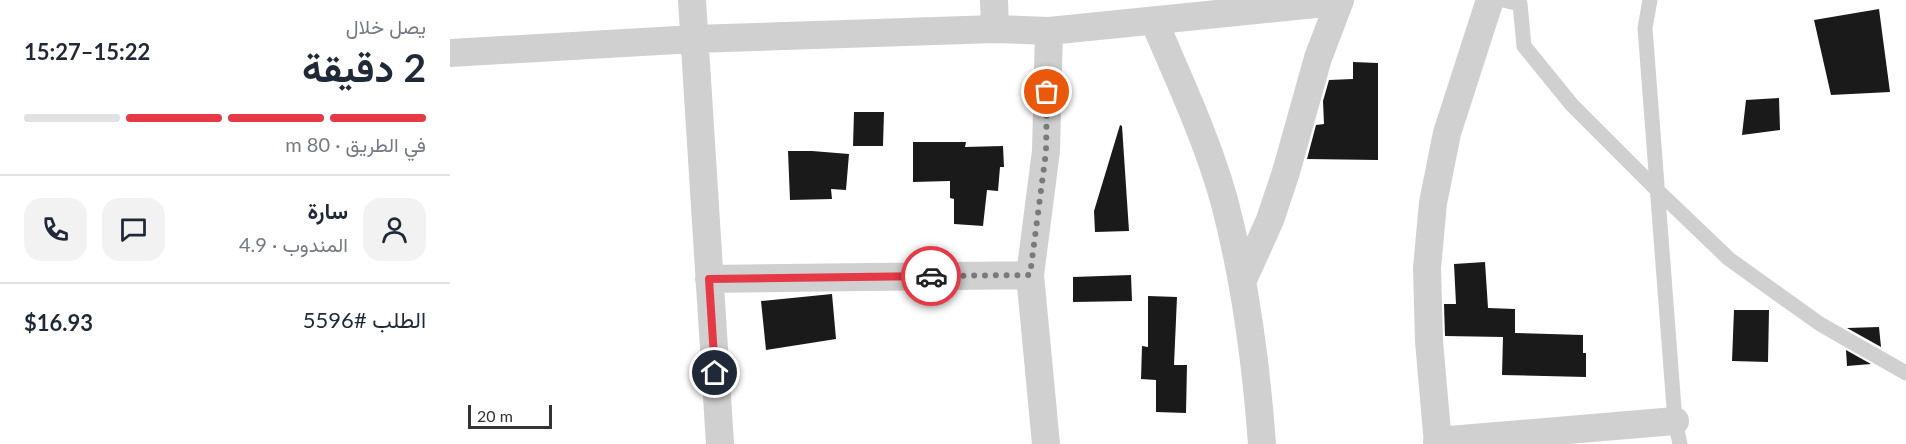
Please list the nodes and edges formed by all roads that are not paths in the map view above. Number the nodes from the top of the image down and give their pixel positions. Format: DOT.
graph roads {
  1 [pos="692,0"];
  2 [pos="994,0"];
  3 [pos="1340,0"];
  4 [pos="1490,0"];
  5 [pos="1503,0"];
  6 [pos="1650,0"];
  7 [pos="1154,21"];
  8 [pos="995,29"];
  9 [pos="1048,31"];
  10 [pos="694,39"];
  11 [pos="450,53"];
  12 [pos="1658,191"];
  13 [pos="1030,275"];
  14 [pos="709,279"];
  15 [pos="1242,282"];
  16 [pos="1906,373"];
  17 [pos="1678,432"];
  18 [pos="1437,443"];
  19 [pos="720,444"];
  20 [pos="1046,444"];
  21 [pos="1262,444"];
  1 -- 10 [label="street"];
  2 -- 8 [label="street"];
  3 -- 7 [label="street"];
  3 -- 15 [label="street"];
  4 -- 18 [label="street"];
  5 -- 12 [label="lane"];
  6 -- 12 [label="lane"];
  7 -- 9 [label="street"];
  7 -- 15 [label="street"];
  8 -- 9 [label="street"];
  8 -- 10 [label="street"];
  9 -- 13 [label="street"];
  10 -- 11 [label="street"];
  10 -- 14 [label="street"];
  12 -- 16 [label="lane"];
  12 -- 17 [label="lane"];
  13 -- 14 [label="street"];
  13 -- 20 [label="street"];
  14 -- 19 [label="street"];
  15 -- 21 [label="street"];
  17 -- 18 [label="street"];
}
